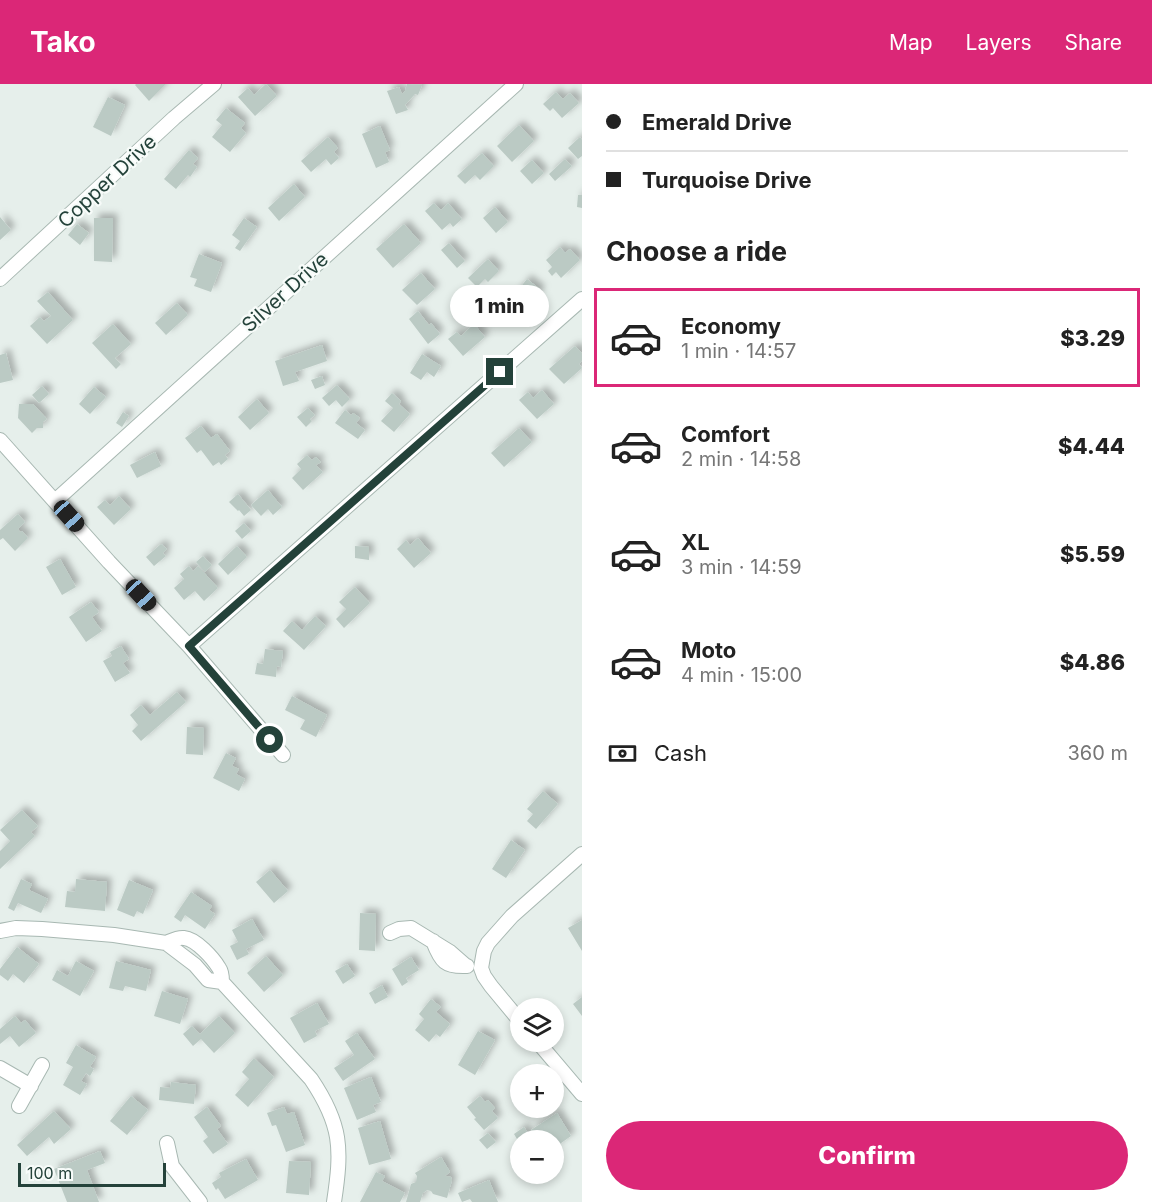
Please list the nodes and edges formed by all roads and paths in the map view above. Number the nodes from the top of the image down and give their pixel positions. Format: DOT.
graph roads {
  1 [pos="214,84"];
  2 [pos="516,84"];
  3 [pos="0,279"];
  4 [pos="582,299"];
  5 [pos="0,440"];
  6 [pos="55,501"];
  7 [pos="189,646"];
  8 [pos="283,755"];
  9 [pos="582,854"];
  10 [pos="0,931"];
  11 [pos="390,933"];
  12 [pos="482,963"];
  13 [pos="510,1010"];
  14 [pos="546,1052"];
  15 [pos="42,1065"];
  16 [pos="0,1068"];
  17 [pos="31,1086"];
  18 [pos="582,1094"];
  19 [pos="19,1106"];
  20 [pos="167,1143"];
  21 [pos="200,1202"];
  22 [pos="334,1202"];
  1 -- 3 [label="street, Copper Drive"];
  2 -- 6 [label="street, Silver Drive"];
  4 -- 7 [label="street"];
  5 -- 6 [label="street"];
  6 -- 7 [label="street"];
  7 -- 8 [label="street"];
  9 -- 12 [label="street"];
  10 -- 22 [label="street"];
  11 -- 12 [label="street"];
  12 -- 13 [label="street"];
  14 -- 18 [label="street"];
  15 -- 17 [label="street"];
  16 -- 17 [label="street"];
  17 -- 19 [label="street"];
  20 -- 21 [label="street"];
}
